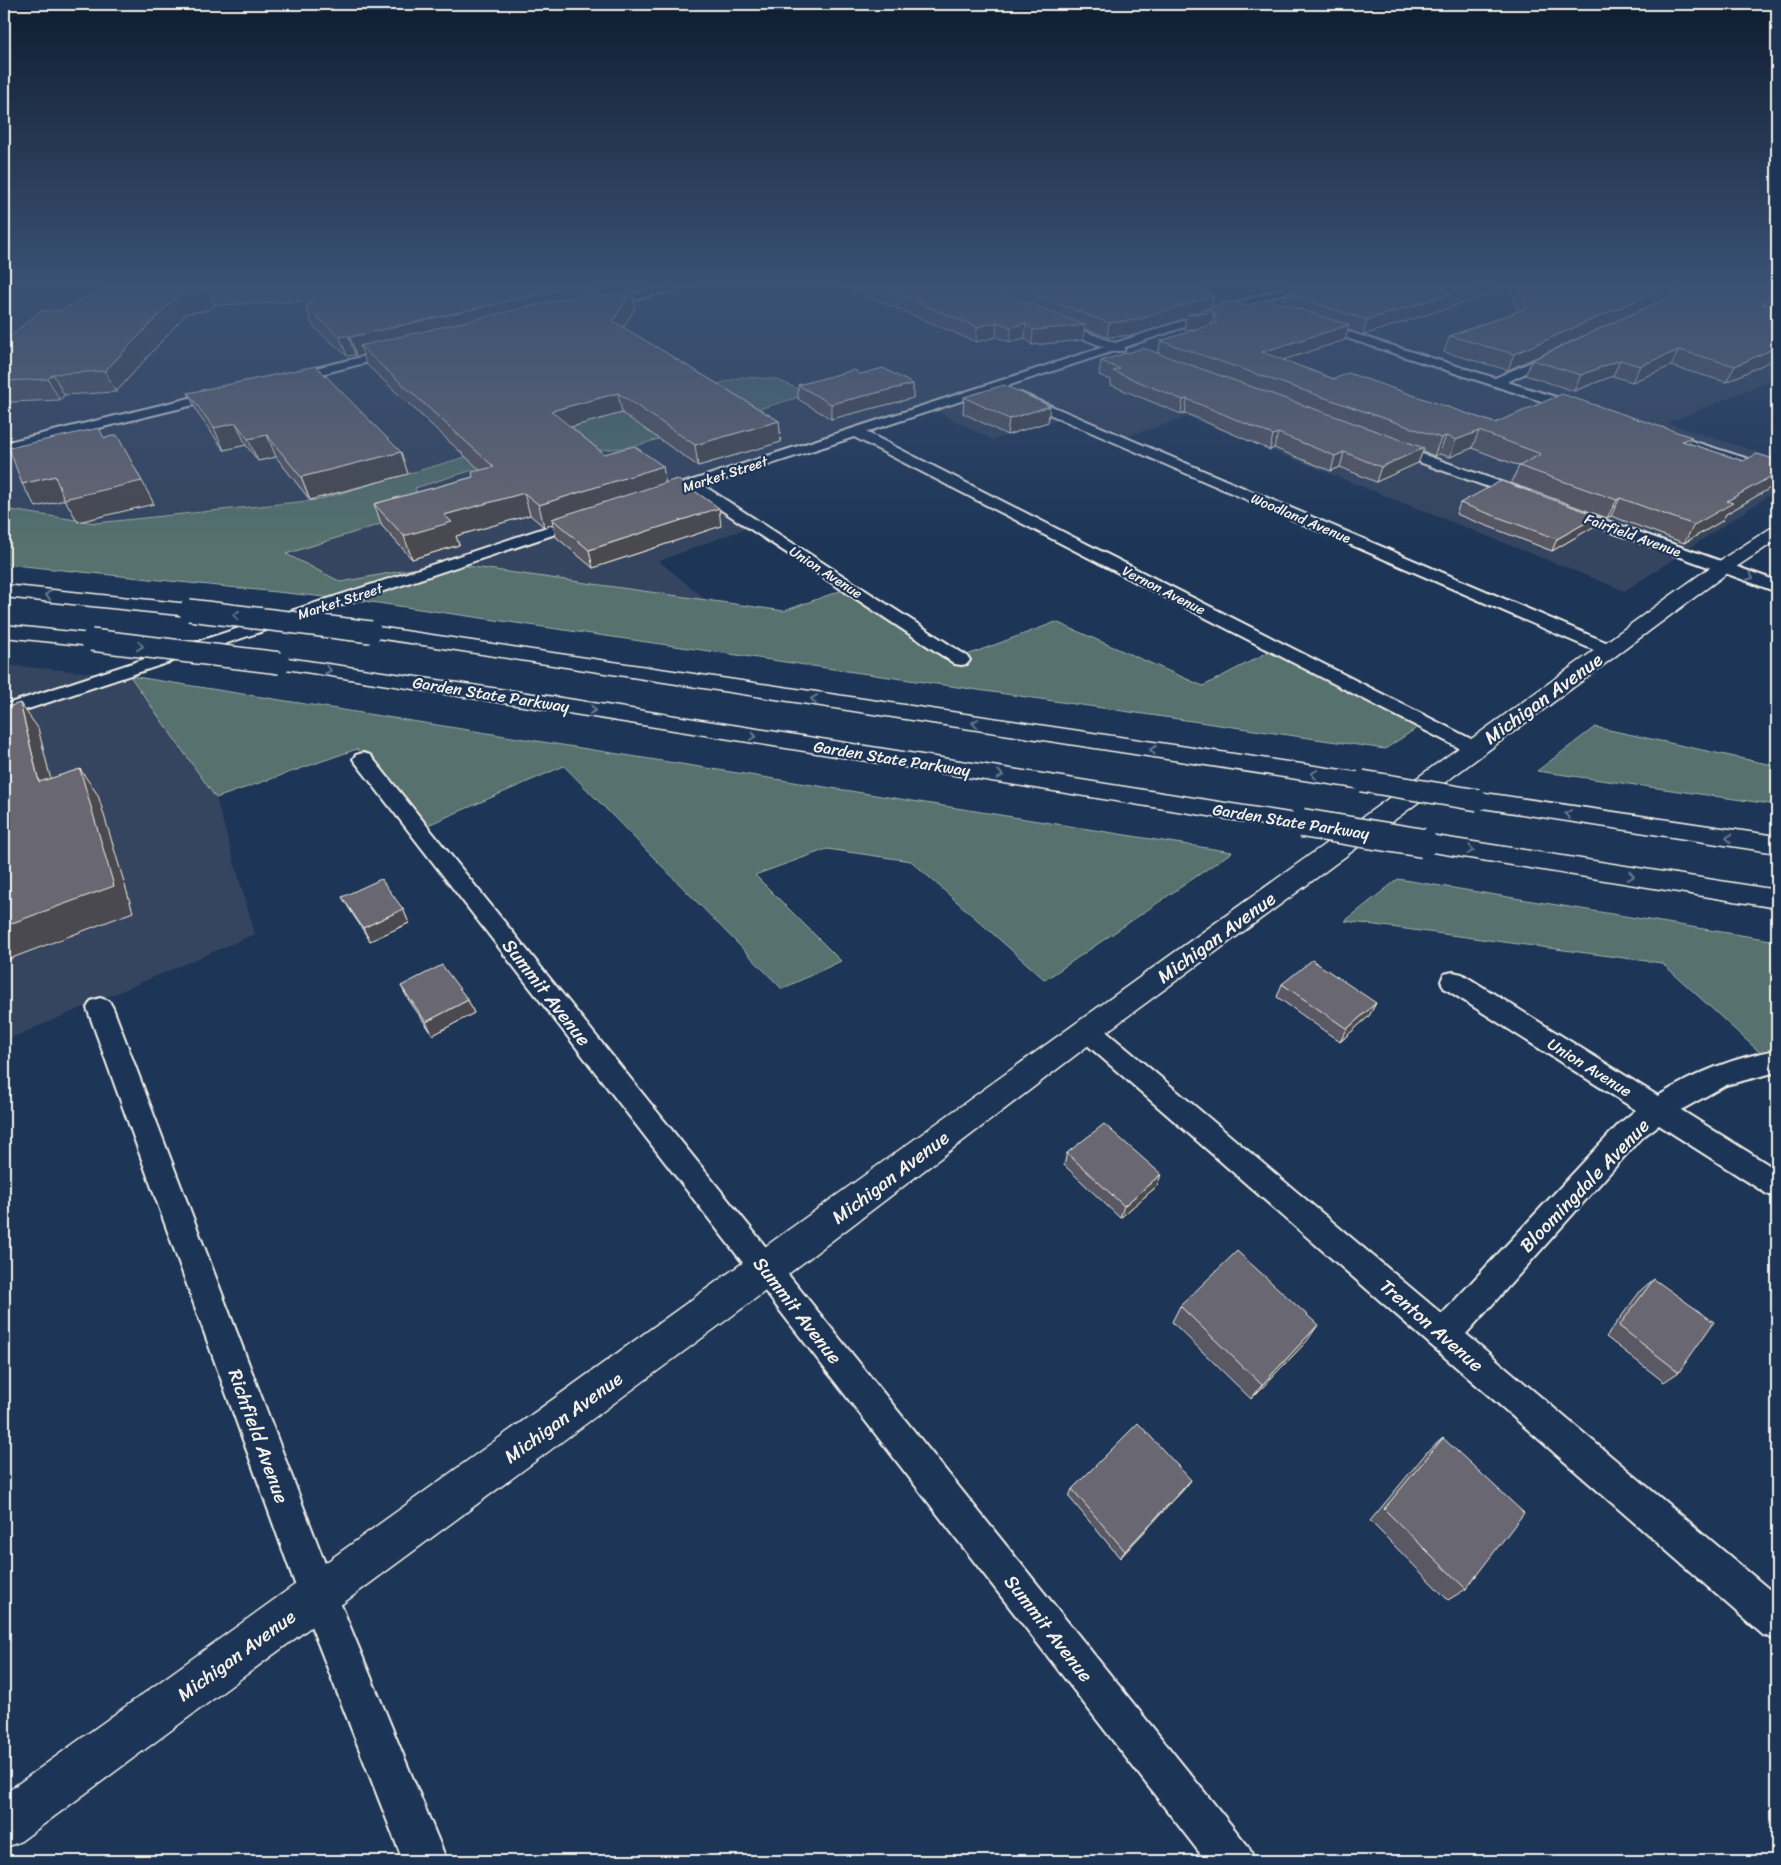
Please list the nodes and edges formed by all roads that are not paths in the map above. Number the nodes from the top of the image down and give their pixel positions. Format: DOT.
graph roads {
  1 [pos="314,372"];
  2 [pos="1035,372"];
  3 [pos="1464,372"];
  4 [pos="1519,372"];
  5 [pos="278,381"];
  6 [pos="1496,382"];
  7 [pos="993,386"];
  8 [pos="230,393"];
  9 [pos="1590,412"];
  10 [pos="1646,430"];
  11 [pos="855,432"];
  12 [pos="1377,442"];
  13 [pos="4,447"];
  14 [pos="1777,472"];
  15 [pos="692,485"];
  16 [pos="1536,499"];
  17 [pos="645,500"];
  18 [pos="1555,506"];
  19 [pos="597,516"];
  20 [pos="1777,532"];
  21 [pos="1723,567"];
  22 [pos="1777,587"];
  23 [pos="4,591"];
  24 [pos="4,631"];
  25 [pos="1610,650"];
  26 [pos="961,660"];
  27 [pos="4,711"];
  28 [pos="1474,748"];
  29 [pos="363,759"];
  30 [pos="1777,845"];
  31 [pos="1777,899"];
  32 [pos="1453,981"];
  33 [pos="100,1008"];
  34 [pos="1087,1030"];
  35 [pos="1777,1061"];
  36 [pos="1657,1110"];
  37 [pos="1777,1185"];
  38 [pos="766,1269"];
  39 [pos="1444,1335"];
  40 [pos="318,1595"];
  41 [pos="1777,1621"];
  42 [pos="4,1824"];
  43 [pos="425,1861"];
  44 [pos="1233,1861"];
  1 -- 5 [label="street"];
  2 -- 7 [label="street, Market Street"];
  3 -- 6 [label="street"];
  4 -- 6 [label="street"];
  6 -- 9 [label="street"];
  7 -- 11 [label="street, Market Street"];
  7 -- 25 [label="street, Woodland Avenue"];
  8 -- 13 [label="street"];
  10 -- 14 [label="street"];
  11 -- 15 [label="street, Market Street"];
  11 -- 28 [label="street, Vernon Avenue"];
  12 -- 16 [label="street"];
  15 -- 17 [label="street, Market Street"];
  15 -- 26 [label="street, Union Avenue"];
  18 -- 21 [label="street, Fairfield Avenue"];
  19 -- 27 [label="street, Market Street"];
  20 -- 21 [label="main road, Michigan Avenue"];
  21 -- 22 [label="street, Fairfield Avenue, one-way"];
  21 -- 25 [label="main road, Michigan Avenue"];
  30 -- 23 [label="main road, one-way, bridge"];
  24 -- 31 [label="main road, Garden State Parkway, one-way, bridge"];
  25 -- 28 [label="main road, Michigan Avenue"];
  28 -- 34 [label="main road, Michigan Avenue"];
  29 -- 38 [label="street, Summit Avenue"];
  32 -- 36 [label="street, Union Avenue"];
  33 -- 40 [label="street, Richfield Avenue"];
  34 -- 38 [label="main road, Michigan Avenue"];
  34 -- 39 [label="street, Trenton Avenue"];
  35 -- 36 [label="street, Bloomingdale Avenue"];
  36 -- 37 [label="street, Union Avenue"];
  36 -- 39 [label="street, Bloomingdale Avenue"];
  38 -- 40 [label="main road, Michigan Avenue"];
  38 -- 44 [label="street, Summit Avenue"];
  39 -- 41 [label="street, Trenton Avenue"];
  40 -- 42 [label="main road, Michigan Avenue"];
  40 -- 43 [label="street, Richfield Avenue"];
}
